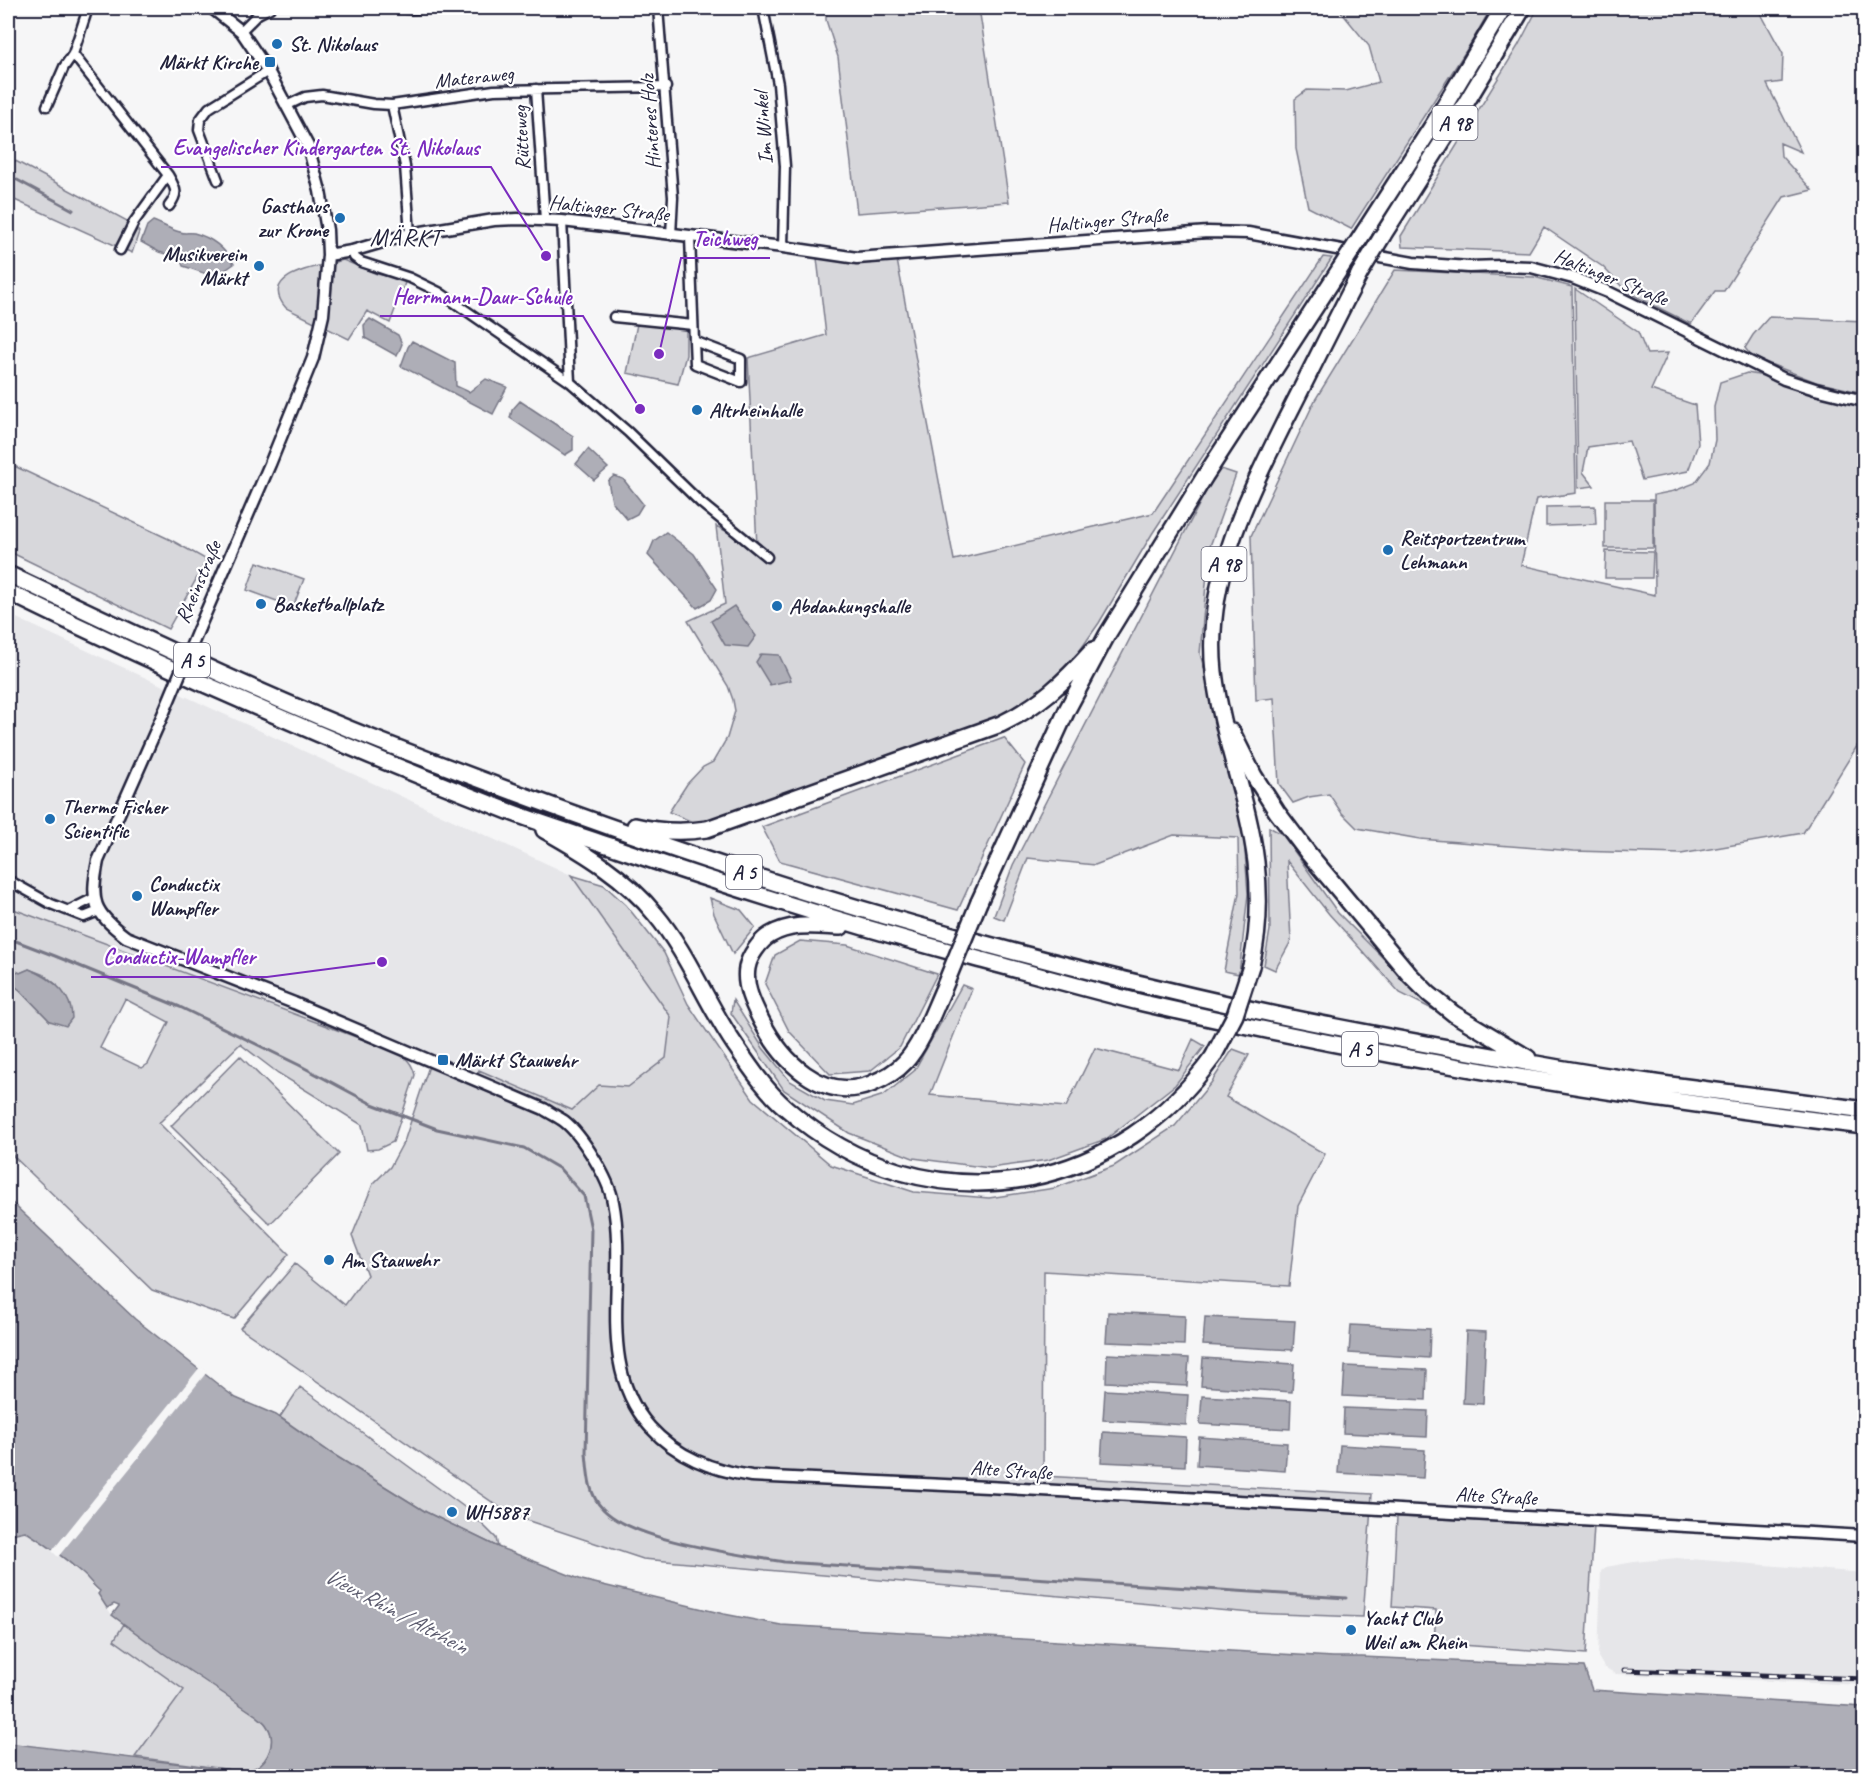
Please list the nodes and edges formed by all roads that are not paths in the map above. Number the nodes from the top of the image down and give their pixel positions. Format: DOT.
graph roads {
  1 [pos="88,8"];
  2 [pos="212,8"];
  3 [pos="270,8"];
  4 [pos="396,8"];
  5 [pos="432,8"];
  6 [pos="658,8"];
  7 [pos="763,8"];
  8 [pos="1503,8"];
  9 [pos="1523,8"];
  10 [pos="241,31"];
  11 [pos="73,54"];
  12 [pos="268,71"];
  13 [pos="666,87"];
  14 [pos="536,89"];
  15 [pos="288,105"];
  16 [pos="392,105"];
  17 [pos="47,106"];
  18 [pos="168,175"];
  19 [pos="218,180"];
  20 [pos="169,207"];
  21 [pos="544,220"];
  22 [pos="562,221"];
  23 [pos="410,234"];
  24 [pos="670,235"];
  25 [pos="690,237"];
  26 [pos="783,247"];
  27 [pos="120,250"];
  28 [pos="352,251"];
  29 [pos="328,255"];
  30 [pos="614,317"];
  31 [pos="693,325"];
  32 [pos="693,341"];
  33 [pos="570,382"];
  34 [pos="1864,401"];
  35 [pos="767,557"];
  36 [pos="8,574"];
  37 [pos="8,592"];
  38 [pos="1107,635"];
  39 [pos="1220,708"];
  40 [pos="511,812"];
  41 [pos="585,817"];
  42 [pos="8,880"];
  43 [pos="94,898"];
  44 [pos="70,910"];
  45 [pos="99,911"];
  46 [pos="865,928"];
  47 [pos="426,1059"];
  48 [pos="1538,1065"];
  49 [pos="1864,1110"];
  50 [pos="1864,1126"];
  51 [pos="1864,1536"];
  1 -- 11 [label="street"];
  2 -- 10 [label="street, Rheinstraße"];
  3 -- 10 [label="street"];
  4 -- 5 [label="street"];
  6 -- 13 [label="street, Hinteres Holz"];
  7 -- 26 [label="street, Im Winkel"];
  8 -- 38 [label="highway, A 98, bridge"];
  9 -- 39 [label="highway, A 98, bridge"];
  10 -- 12 [label="street, Rheinstraße"];
  11 -- 17 [label="street"];
  11 -- 18 [label="street"];
  12 -- 15 [label="street, Rheinstraße"];
  12 -- 19 [label="street"];
  13 -- 14 [label="street, Materaweg"];
  13 -- 24 [label="street, Hinteres Holz"];
  14 -- 16 [label="street, Materaweg"];
  14 -- 21 [label="street, Rütteweg"];
  15 -- 16 [label="street, Materaweg"];
  15 -- 29 [label="street, Rheinstraße"];
  16 -- 23 [label="street"];
  18 -- 20 [label="street"];
  18 -- 27 [label="street"];
  21 -- 22 [label="street, Haltinger Straße"];
  21 -- 23 [label="street, Haltinger Straße"];
  22 -- 24 [label="street, Haltinger Straße"];
  22 -- 33 [label="street"];
  23 -- 28 [label="street, Haltinger Straße"];
  24 -- 25 [label="street, Haltinger Straße"];
  25 -- 26 [label="street, Haltinger Straße"];
  25 -- 31 [label="street"];
  26 -- 34 [label="street, Haltinger Straße"];
  28 -- 29 [label="street, Haltinger Straße"];
  28 -- 33 [label="street"];
  29 -- 43 [label="street, Rheinstraße, bridge"];
  30 -- 31 [label="street"];
  31 -- 32 [label="street"];
  32 -- 32 [label="street"];
  33 -- 35 [label="street"];
  36 -- 41 [label="highway, A 5"];
  37 -- 40 [label="highway, A 5"];
  38 -- 41 [label="highway"];
  38 -- 46 [label="highway, bridge"];
  39 -- 40 [label="highway, bridge"];
  39 -- 48 [label="highway"];
  40 -- 46 [label="highway, A 5"];
  41 -- 48 [label="highway, A 5"];
  42 -- 44 [label="street"];
  43 -- 44 [label="street"];
  43 -- 45 [label="street, Rheinstraße"];
  44 -- 45 [label="street"];
  45 -- 47 [label="street, Rheinstraße"];
  46 -- 50 [label="highway, A 5"];
  47 -- 51 [label="street, Alte Straße"];
  48 -- 49 [label="highway, A 5"];
}
